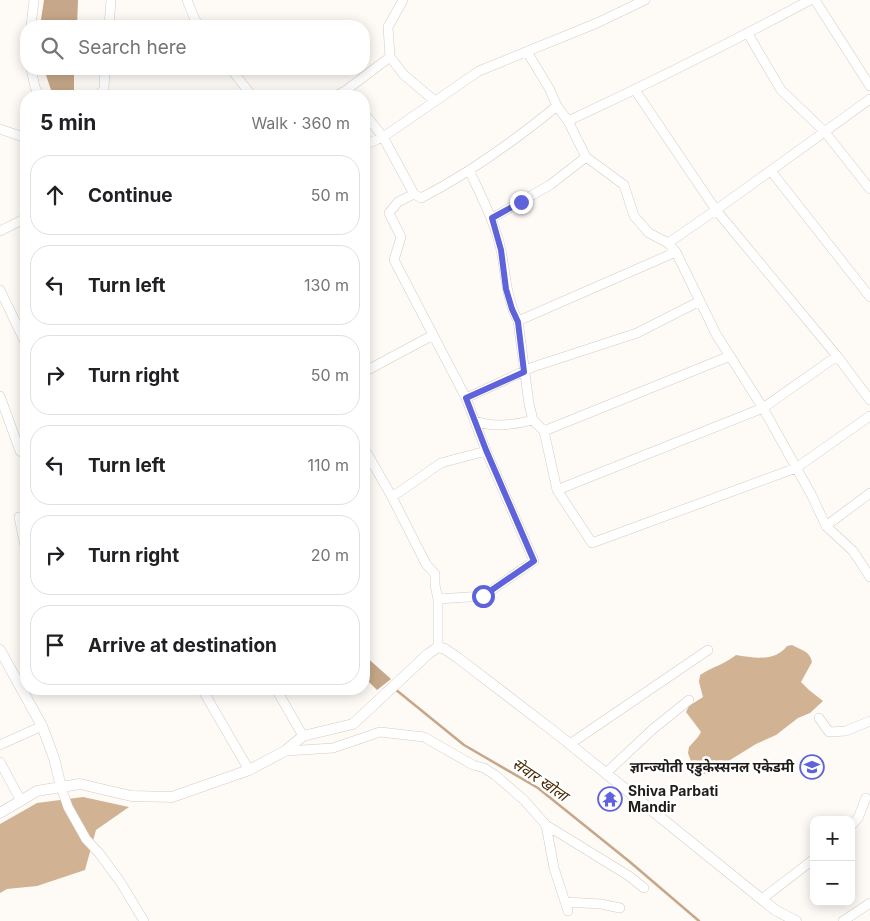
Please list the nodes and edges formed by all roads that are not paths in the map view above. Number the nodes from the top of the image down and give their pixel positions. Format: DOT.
graph roads {
  1 [pos="34,0"];
  2 [pos="110,0"];
  3 [pos="186,0"];
  4 [pos="404,0"];
  5 [pos="644,0"];
  6 [pos="810,0"];
  7 [pos="815,0"];
  8 [pos="32,20"];
  9 [pos="109,20"];
  10 [pos="197,20"];
  11 [pos="748,34"];
  12 [pos="527,52"];
  13 [pos="390,57"];
  14 [pos="370,74"];
  15 [pos="32,75"];
  16 [pos="105,75"];
  17 [pos="236,75"];
  18 [pos="369,75"];
  19 [pos="870,86"];
  20 [pos="37,90"];
  21 [pos="103,90"];
  22 [pos="247,90"];
  23 [pos="352,90"];
  24 [pos="635,90"];
  25 [pos="870,99"];
  26 [pos="435,101"];
  27 [pos="557,106"];
  28 [pos="370,121"];
  29 [pos="568,121"];
  30 [pos="0,129"];
  31 [pos="825,132"];
  32 [pos="20,136"];
  33 [pos="383,137"];
  34 [pos="370,142"];
  35 [pos="586,157"];
  36 [pos="469,170"];
  37 [pos="771,171"];
  38 [pos="870,189"];
  39 [pos="414,194"];
  40 [pos="716,210"];
  41 [pos="492,218"];
  42 [pos="20,221"];
  43 [pos="0,232"];
  44 [pos="668,243"];
  45 [pos="676,252"];
  46 [pos="0,290"];
  47 [pos="870,297"];
  48 [pos="700,301"];
  49 [pos="518,322"];
  50 [pos="20,332"];
  51 [pos="433,334"];
  52 [pos="730,356"];
  53 [pos="837,356"];
  54 [pos="370,369"];
  55 [pos="524,372"];
  56 [pos="0,396"];
  57 [pos="466,398"];
  58 [pos="870,400"];
  59 [pos="763,408"];
  60 [pos="870,416"];
  61 [pos="534,420"];
  62 [pos="474,421"];
  63 [pos="544,431"];
  64 [pos="486,450"];
  65 [pos="20,451"];
  66 [pos="370,458"];
  67 [pos="796,468"];
  68 [pos="557,490"];
  69 [pos="869,495"];
  70 [pos="392,497"];
  71 [pos="19,517"];
  72 [pos="20,522"];
  73 [pos="826,526"];
  74 [pos="870,576"];
  75 [pos="438,599"];
  76 [pos="438,647"];
  77 [pos="0,650"];
  78 [pos="708,650"];
  79 [pos="20,686"];
  80 [pos="25,695"];
  81 [pos="205,695"];
  82 [pos="279,695"];
  83 [pos="689,700"];
  84 [pos="819,718"];
  85 [pos="870,721"];
  86 [pos="42,726"];
  87 [pos="303,736"];
  88 [pos="570,744"];
  89 [pos="0,745"];
  90 [pos="286,751"];
  91 [pos="0,762"];
  92 [pos="249,770"];
  93 [pos="606,773"];
  94 [pos="61,787"];
  95 [pos="869,798"];
  96 [pos="21,801"];
  97 [pos="0,813"];
  98 [pos="855,821"];
  99 [pos="546,825"];
  100 [pos="810,861"];
  101 [pos="644,888"];
  102 [pos="762,899"];
  103 [pos="870,903"];
  104 [pos="620,908"];
  105 [pos="144,921"];
  106 [pos="796,921"];
  107 [pos="843,921"];
  1 -- 8 [label="street"];
  2 -- 9 [label="street"];
  3 -- 10 [label="street"];
  4 -- 13 [label="street"];
  5 -- 12 [label="street"];
  6 -- 11 [label="street"];
  7 -- 19 [label="street"];
  11 -- 24 [label="street"];
  11 -- 31 [label="street"];
  12 -- 26 [label="street"];
  12 -- 27 [label="street"];
  13 -- 14 [label="street"];
  13 -- 26 [label="street"];
  15 -- 20 [label="street"];
  16 -- 21 [label="street"];
  17 -- 22 [label="street"];
  18 -- 23 [label="street"];
  24 -- 29 [label="street"];
  24 -- 40 [label="street"];
  25 -- 31 [label="street"];
  26 -- 33 [label="street"];
  27 -- 29 [label="street"];
  27 -- 36 [label="street"];
  28 -- 33 [label="street"];
  29 -- 35 [label="street"];
  30 -- 32 [label="street"];
  31 -- 37 [label="street"];
  31 -- 38 [label="street"];
  33 -- 34 [label="street"];
  33 -- 39 [label="street"];
  35 -- 41 [label="street"];
  35 -- 44 [label="street"];
  36 -- 39 [label="street"];
  36 -- 41 [label="street"];
  37 -- 40 [label="street"];
  37 -- 47 [label="street"];
  39 -- 51 [label="street"];
  40 -- 44 [label="street"];
  40 -- 53 [label="street"];
  41 -- 49 [label="street"];
  42 -- 43 [label="street"];
  44 -- 45 [label="street"];
  45 -- 48 [label="street"];
  45 -- 49 [label="street"];
  46 -- 50 [label="street"];
  48 -- 52 [label="street"];
  48 -- 55 [label="street"];
  49 -- 55 [label="street"];
  51 -- 54 [label="street"];
  51 -- 57 [label="street"];
  52 -- 59 [label="street"];
  52 -- 63 [label="street"];
  53 -- 58 [label="street"];
  53 -- 59 [label="street"];
  55 -- 57 [label="street"];
  55 -- 61 [label="street"];
  56 -- 65 [label="street"];
  57 -- 62 [label="street"];
  59 -- 67 [label="street"];
  59 -- 68 [label="street"];
  60 -- 67 [label="street"];
  61 -- 62 [label="street"];
  61 -- 63 [label="street"];
  62 -- 64 [label="street"];
  63 -- 68 [label="street"];
  64 -- 70 [label="street"];
  64 -- 75 [label="street"];
  66 -- 70 [label="street"];
  67 -- 68 [label="street"];
  67 -- 73 [label="street"];
  69 -- 73 [label="street"];
  70 -- 75 [label="street"];
  71 -- 72 [label="street"];
  73 -- 74 [label="street"];
  75 -- 76 [label="street"];
  76 -- 87 [label="street"];
  76 -- 88 [label="street"];
  77 -- 79 [label="street"];
  78 -- 88 [label="street"];
  80 -- 86 [label="street"];
  81 -- 92 [label="street"];
  82 -- 87 [label="street"];
  83 -- 93 [label="street"];
  84 -- 85 [label="street"];
  86 -- 89 [label="street"];
  86 -- 94 [label="street"];
  87 -- 90 [label="street"];
  88 -- 93 [label="street"];
  90 -- 92 [label="street"];
  90 -- 99 [label="street"];
  91 -- 96 [label="street"];
  92 -- 94 [label="street"];
  93 -- 102 [label="street"];
  94 -- 96 [label="street"];
  94 -- 105 [label="street"];
  95 -- 98 [label="street"];
  96 -- 97 [label="street"];
  99 -- 101 [label="street"];
  99 -- 104 [label="street"];
  100 -- 102 [label="street"];
  102 -- 106 [label="street"];
  103 -- 107 [label="street"];
}
